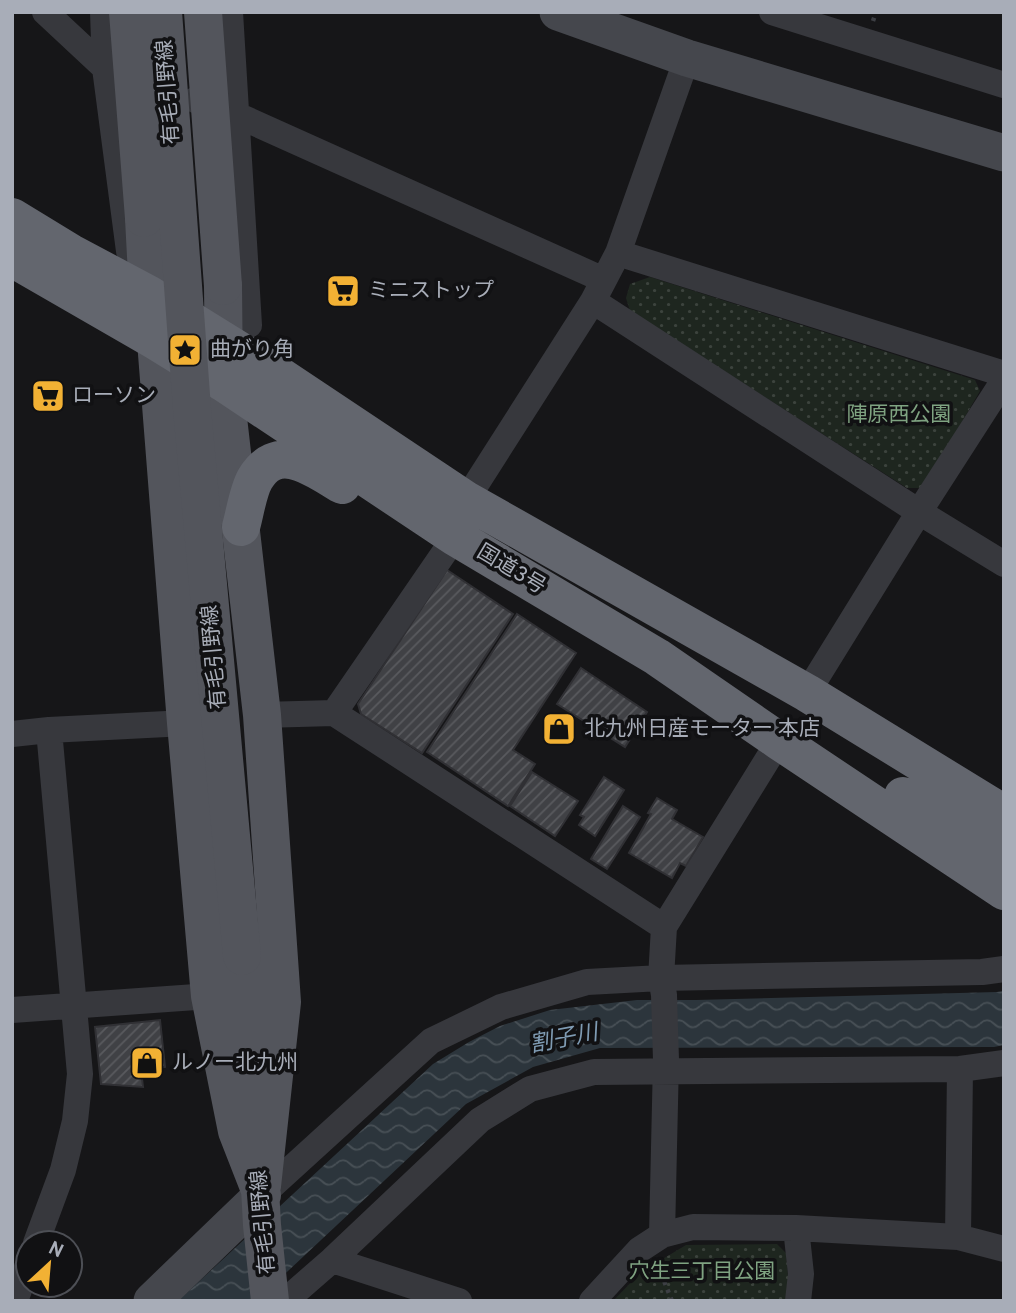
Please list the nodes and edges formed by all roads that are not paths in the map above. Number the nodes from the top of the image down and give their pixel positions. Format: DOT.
graph roads {
  1 [pos="45,12"];
  2 [pos="103,12"];
  3 [pos="128,12"];
  4 [pos="163,12"];
  5 [pos="203,12"];
  6 [pos="230,12"];
  7 [pos="558,12"];
  8 [pos="772,12"];
  9 [pos="687,58"];
  10 [pos="105,68"];
  11 [pos="1004,85"];
  12 [pos="237,114"];
  13 [pos="1004,153"];
  14 [pos="12,217"];
  15 [pos="618,253"];
  16 [pos="12,258"];
  17 [pos="598,291"];
  18 [pos="148,293"];
  19 [pos="156,341"];
  20 [pos="223,341"];
  21 [pos="1004,374"];
  22 [pos="1004,380"];
  23 [pos="224,383"];
  24 [pos="466,500"];
  25 [pos="919,512"];
  26 [pos="241,527"];
  27 [pos="455,537"];
  28 [pos="1004,564"];
  29 [pos="807,693"];
  30 [pos="334,713"];
  31 [pos="262,715"];
  32 [pos="186,723"];
  33 [pos="48,730"];
  34 [pos="12,734"];
  35 [pos="779,741"];
  36 [pos="1004,814"];
  37 [pos="1004,856"];
  38 [pos="1004,891"];
  39 [pos="664,928"];
  40 [pos="1004,969"];
  41 [pos="662,987"];
  42 [pos="211,996"];
  43 [pos="74,1006"];
  44 [pos="12,1010"];
  45 [pos="1004,1063"];
  46 [pos="666,1066"];
  47 [pos="960,1069"];
  48 [pos="262,1210"];
  49 [pos="796,1228"];
  50 [pos="41,1229"];
  51 [pos="662,1235"];
  52 [pos="958,1237"];
  53 [pos="1004,1249"];
  54 [pos="332,1260"];
  55 [pos="152,1301"];
  56 [pos="270,1301"];
  57 [pos="285,1301"];
  58 [pos="460,1301"];
  59 [pos="592,1301"];
  60 [pos="798,1301"];
  1 -- 10 [label="street"];
  2 -- 10 [label="street"];
  3 -- 18 [label="main road, bridge"];
  4 -- 48 [label="main road, 有毛引野線, bridge"];
  5 -- 20 [label="main road, bridge"];
  6 -- 12 [label="street"];
  7 -- 9 [label="street"];
  8 -- 11 [label="street"];
  9 -- 13 [label="street"];
  9 -- 15 [label="street"];
  10 -- 12 [label="street"];
  10 -- 18 [label="street"];
  12 -- 17 [label="street"];
  12 -- 20 [label="street"];
  14 -- 18 [label="highway, 国道3号"];
  15 -- 17 [label="street"];
  15 -- 21 [label="street"];
  16 -- 19 [label="highway, 国道3号"];
  17 -- 24 [label="street"];
  17 -- 25 [label="street"];
  18 -- 19 [label="main road"];
  18 -- 20 [label="highway, 国道3号"];
  19 -- 23 [label="highway, 国道3号"];
  19 -- 32 [label="main road"];
  20 -- 23 [label="main road"];
  20 -- 24 [label="highway, 国道3号"];
  22 -- 25 [label="street"];
  23 -- 26 [label="main road"];
  23 -- 27 [label="highway, 国道3号"];
  24 -- 29 [label="highway, 国道3号"];
  25 -- 28 [label="street"];
  25 -- 29 [label="street"];
  26 -- 27 [label="highway"];
  26 -- 31 [label="main road"];
  27 -- 30 [label="street"];
  27 -- 35 [label="highway, 国道3号"];
  29 -- 36 [label="highway, 国道3号"];
  30 -- 31 [label="street"];
  30 -- 39 [label="street"];
  31 -- 48 [label="main road"];
  32 -- 33 [label="street"];
  32 -- 42 [label="main road"];
  33 -- 34 [label="street"];
  33 -- 43 [label="street"];
  35 -- 37 [label="highway"];
  35 -- 38 [label="highway, 国道3号"];
  35 -- 39 [label="street"];
  39 -- 41 [label="street"];
  40 -- 41 [label="street"];
  41 -- 46 [label="street"];
  41 -- 48 [label="street"];
  42 -- 43 [label="street"];
  42 -- 48 [label="main road"];
  43 -- 44 [label="street"];
  43 -- 50 [label="street"];
  45 -- 47 [label="street"];
  46 -- 47 [label="street"];
  46 -- 51 [label="street"];
  46 -- 54 [label="street"];
  47 -- 52 [label="street"];
  48 -- 55 [label="street"];
  48 -- 56 [label="main road, 有毛引野線"];
  49 -- 51 [label="street"];
  49 -- 52 [label="street"];
  49 -- 60 [label="street"];
  51 -- 59 [label="street"];
  52 -- 53 [label="street"];
  54 -- 57 [label="street"];
  54 -- 58 [label="street"];
}
